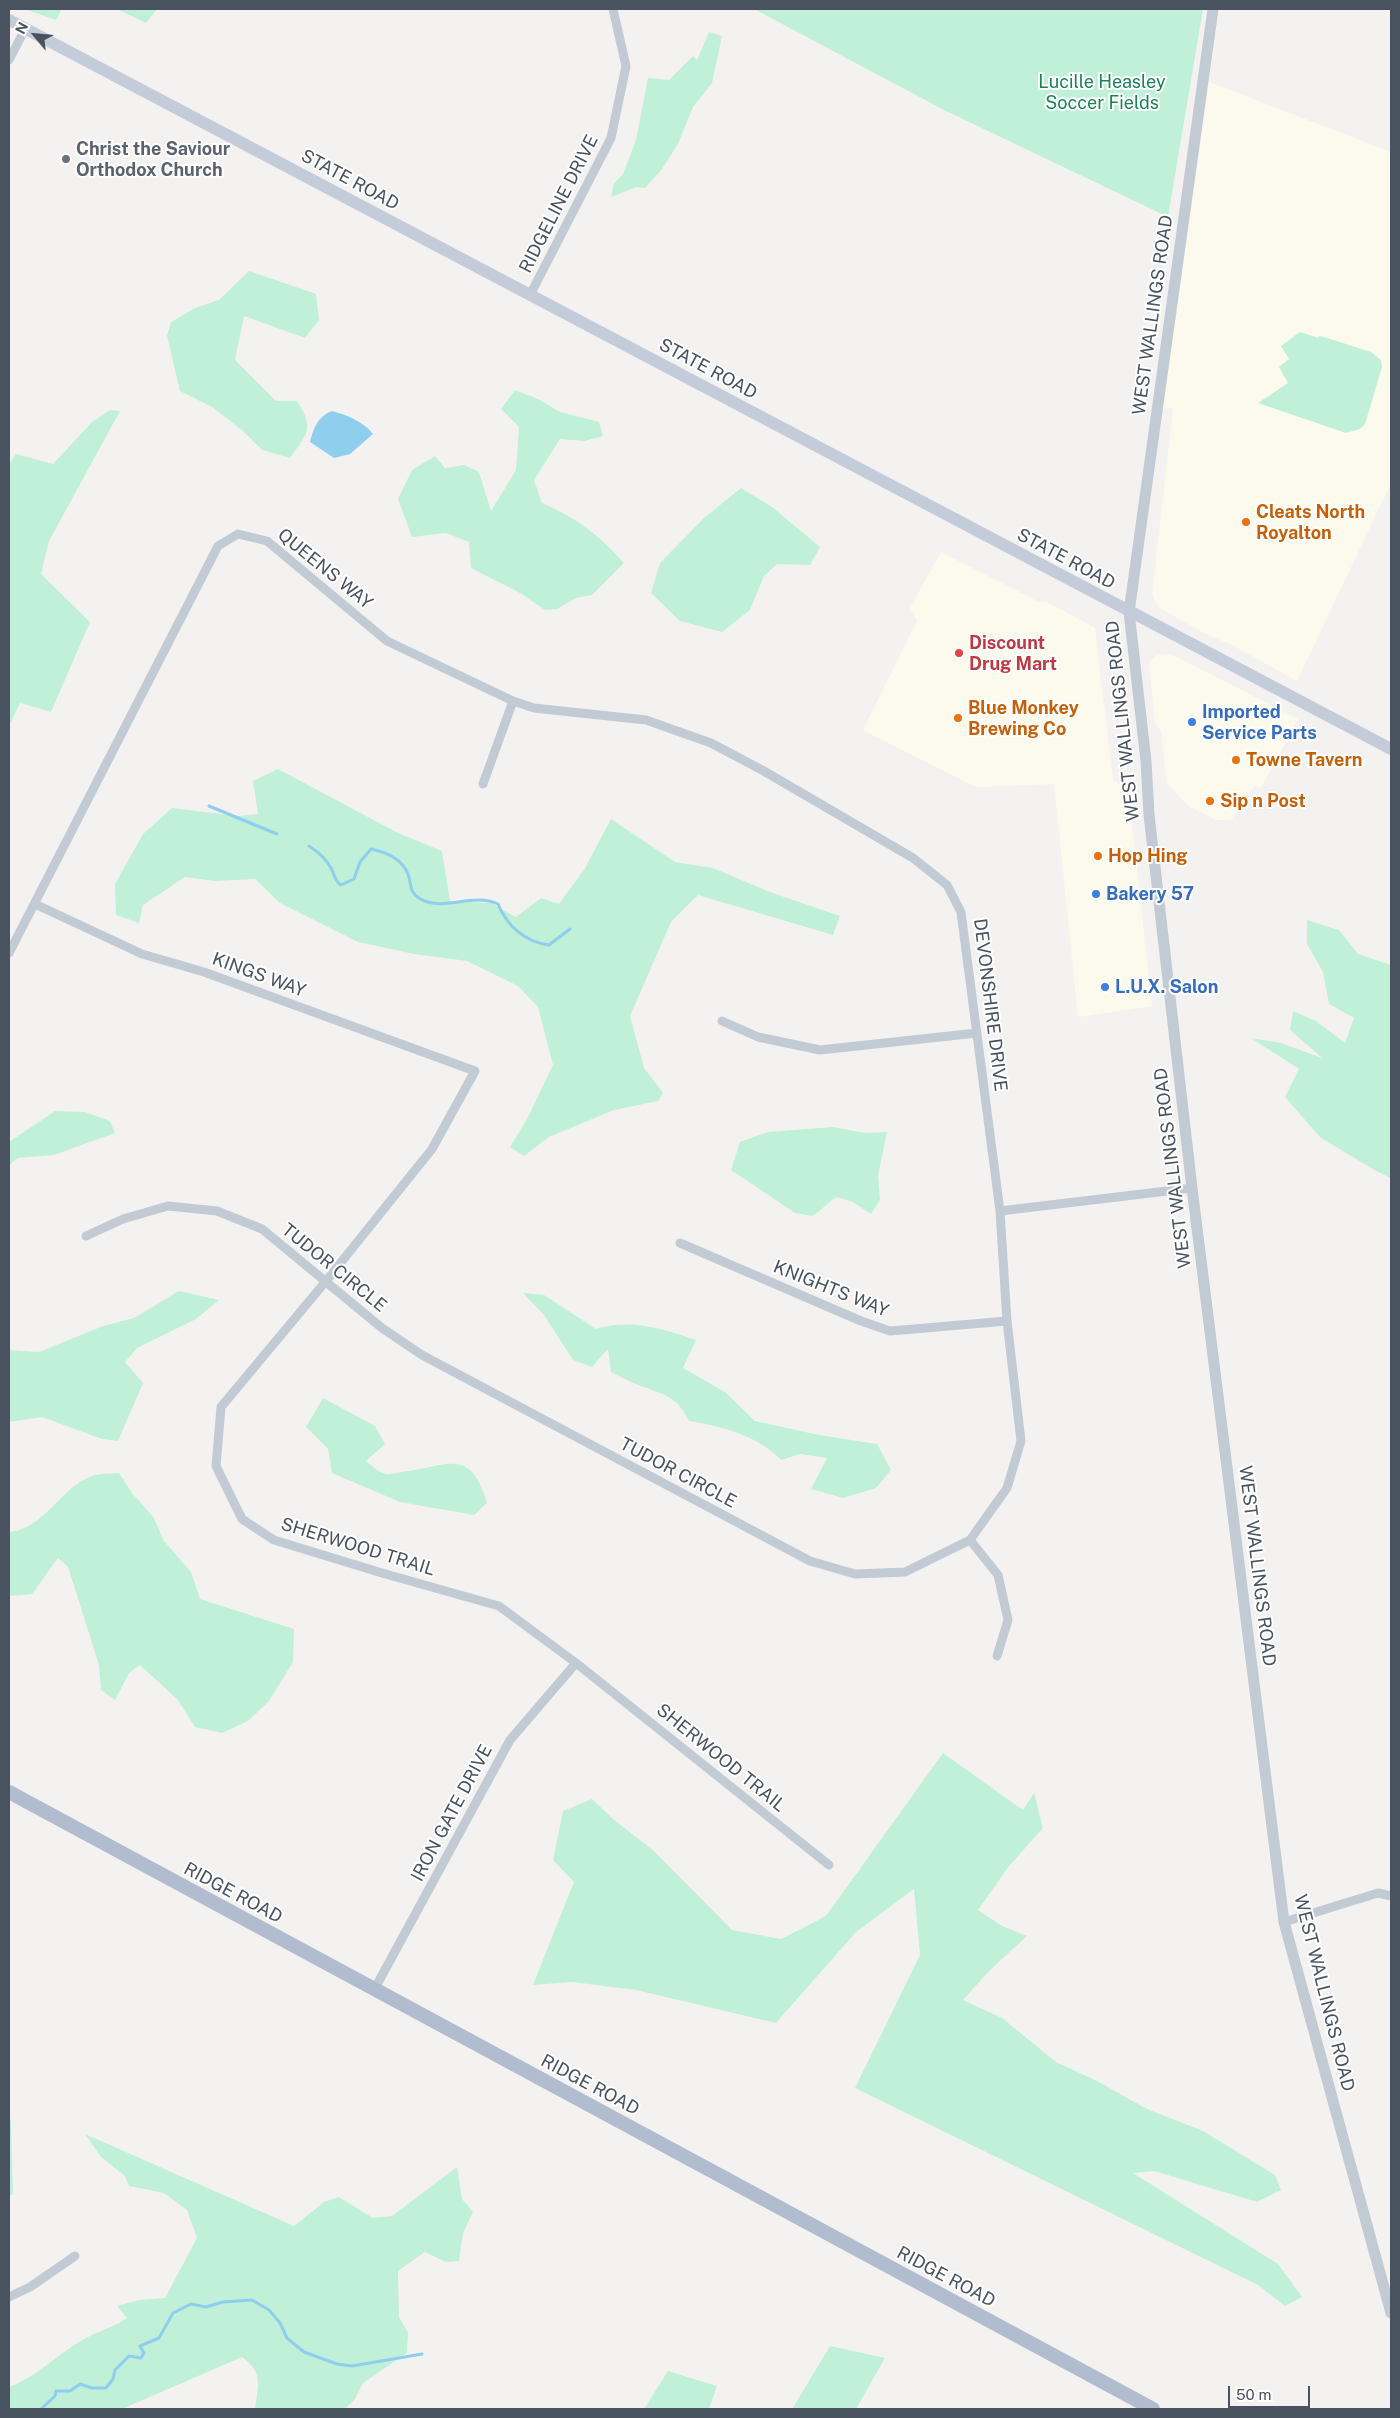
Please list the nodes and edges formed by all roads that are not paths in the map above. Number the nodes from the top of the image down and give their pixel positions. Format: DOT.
graph roads {
  1 [pos="613,9"];
  2 [pos="1212,9"];
  3 [pos="9,20"];
  4 [pos="25,29"];
  5 [pos="9,60"];
  6 [pos="530,295"];
  7 [pos="1129,612"];
  8 [pos="513,702"];
  9 [pos="670,728"];
  10 [pos="1391,749"];
  11 [pos="483,784"];
  12 [pos="35,904"];
  13 [pos="9,953"];
  14 [pos="722,1021"];
  15 [pos="977,1033"];
  16 [pos="475,1071"];
  17 [pos="1192,1188"];
  18 [pos="1000,1211"];
  19 [pos="86,1236"];
  20 [pos="680,1243"];
  21 [pos="326,1281"];
  22 [pos="1007,1321"];
  23 [pos="970,1540"];
  24 [pos="997,1656"];
  25 [pos="576,1664"];
  26 [pos="9,1792"];
  27 [pos="829,1865"];
  28 [pos="1391,1896"];
  29 [pos="1284,1922"];
  30 [pos="374,1990"];
  31 [pos="75,2256"];
  32 [pos="9,2297"];
  33 [pos="1391,2312"];
  34 [pos="1154,2409"];
  1 -- 6 [label="street, RIDGELINE DRIVE"];
  2 -- 7 [label="street, WEST WALLINGS ROAD"];
  3 -- 4 [label="main road, STATE ROAD"];
  4 -- 5 [label="street"];
  4 -- 6 [label="main road, STATE ROAD"];
  6 -- 7 [label="main road, STATE ROAD"];
  7 -- 10 [label="main road, STATE ROAD"];
  7 -- 17 [label="street, WEST WALLINGS ROAD"];
  8 -- 9 [label="street, QUEENS WAY"];
  8 -- 11 [label="street"];
  8 -- 12 [label="street, QUEENS WAY"];
  9 -- 15 [label="street, DEVONSHIRE DRIVE"];
  12 -- 13 [label="street, QUEENS WAY"];
  12 -- 16 [label="street, KINGS WAY"];
  14 -- 15 [label="street"];
  15 -- 18 [label="street, DEVONSHIRE DRIVE"];
  16 -- 21 [label="street, SHERWOOD TRAIL"];
  17 -- 18 [label="street"];
  17 -- 29 [label="street, WEST WALLINGS ROAD"];
  18 -- 22 [label="street, TUDOR CIRCLE"];
  19 -- 21 [label="street, TUDOR CIRCLE"];
  20 -- 22 [label="street, KNIGHTS WAY"];
  21 -- 23 [label="street, TUDOR CIRCLE"];
  21 -- 25 [label="street, SHERWOOD TRAIL"];
  22 -- 23 [label="street, TUDOR CIRCLE"];
  23 -- 24 [label="street"];
  25 -- 27 [label="street, SHERWOOD TRAIL"];
  25 -- 30 [label="street, IRON GATE DRIVE"];
  26 -- 30 [label="main road, RIDGE ROAD"];
  28 -- 29 [label="street"];
  29 -- 33 [label="street, WEST WALLINGS ROAD"];
  30 -- 34 [label="main road, RIDGE ROAD"];
  31 -- 32 [label="street"];
}
